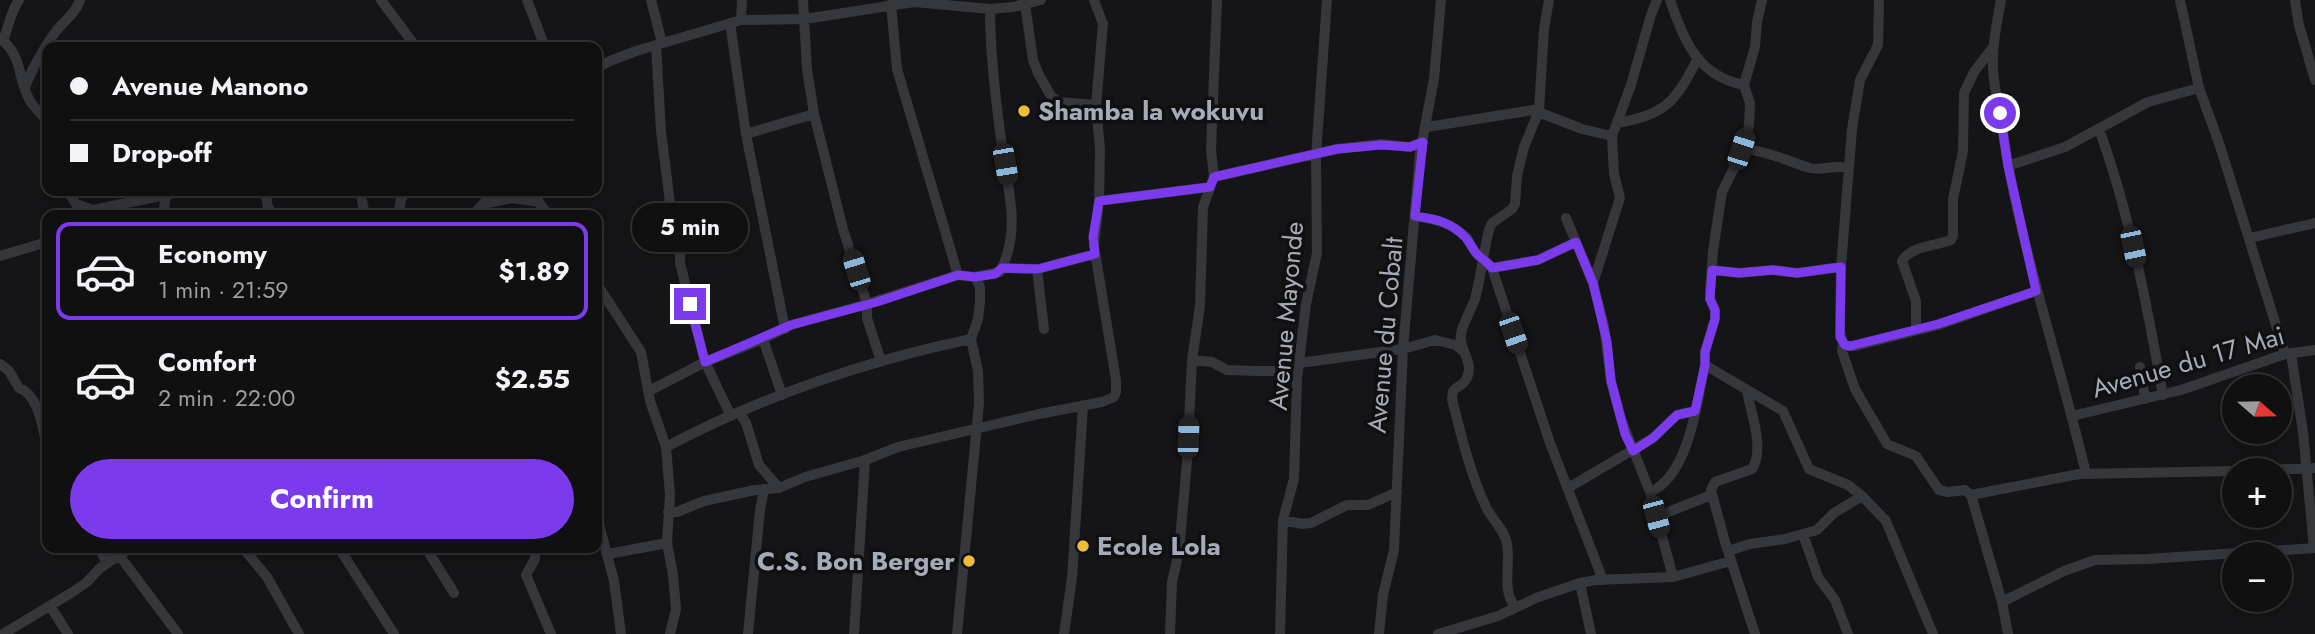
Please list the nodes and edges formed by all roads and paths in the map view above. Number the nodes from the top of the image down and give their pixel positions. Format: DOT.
graph roads {
  1 [pos="19,0"];
  2 [pos="80,0"];
  3 [pos="380,0"];
  4 [pos="527,0"];
  5 [pos="651,0"];
  6 [pos="742,0"];
  7 [pos="803,0"];
  8 [pos="1041,0"];
  9 [pos="1094,0"];
  10 [pos="1217,0"];
  11 [pos="1326,0"];
  12 [pos="1441,0"];
  13 [pos="1549,0"];
  14 [pos="1657,0"];
  15 [pos="1670,0"];
  16 [pos="1879,0"];
  17 [pos="2001,0"];
  18 [pos="2180,0"];
  19 [pos="2295,0"];
  20 [pos="1763,1"];
  21 [pos="891,4"];
  22 [pos="1025,4"];
  23 [pos="990,9"];
  24 [pos="805,19"];
  25 [pos="735,22"];
  26 [pos="2,40"];
  27 [pos="49,42"];
  28 [pos="412,42"];
  29 [pos="543,42"];
  30 [pos="659,44"];
  31 [pos="1993,47"];
  32 [pos="42,55"];
  33 [pos="1698,58"];
  34 [pos="602,65"];
  35 [pos="2315,80"];
  36 [pos="1744,85"];
  37 [pos="24,88"];
  38 [pos="2199,88"];
  39 [pos="1096,105"];
  40 [pos="1539,111"];
  41 [pos="814,114"];
  42 [pos="42,115"];
  43 [pos="1617,122"];
  44 [pos="1427,127"];
  45 [pos="2099,130"];
  46 [pos="746,134"];
  47 [pos="1612,136"];
  48 [pos="1423,142"];
  49 [pos="1741,149"];
  50 [pos="1316,155"];
  51 [pos="2008,166"];
  52 [pos="1848,168"];
  53 [pos="1214,177"];
  54 [pos="1210,187"];
  55 [pos="71,196"];
  56 [pos="160,196"];
  57 [pos="490,196"];
  58 [pos="535,196"];
  59 [pos="1099,201"];
  60 [pos="539,202"];
  61 [pos="483,204"];
  62 [pos="83,210"];
  63 [pos="100,210"];
  64 [pos="478,210"];
  65 [pos="545,210"];
  66 [pos="1415,216"];
  67 [pos="1566,218"];
  68 [pos="2315,223"];
  69 [pos="2250,238"];
  70 [pos="1576,242"];
  71 [pos="42,243"];
  72 [pos="1095,254"];
  73 [pos="0,256"];
  74 [pos="1482,257"];
  75 [pos="1841,267"];
  76 [pos="1002,268"];
  77 [pos="1492,268"];
  78 [pos="1037,269"];
  79 [pos="1712,270"];
  80 [pos="958,275"];
  81 [pos="975,277"];
  82 [pos="1593,283"];
  83 [pos="2036,291"];
  84 [pos="602,293"];
  85 [pos="867,304"];
  86 [pos="785,329"];
  87 [pos="1044,329"];
  88 [pos="1916,330"];
  89 [pos="763,339"];
  90 [pos="971,339"];
  91 [pos="1843,343"];
  92 [pos="1403,349"];
  93 [pos="2315,350"];
  94 [pos="1466,353"];
  95 [pos="2288,354"];
  96 [pos="1192,360"];
  97 [pos="881,361"];
  98 [pos="705,362"];
  99 [pos="1299,363"];
  100 [pos="0,364"];
  101 [pos="1705,365"];
  102 [pos="2140,367"];
  103 [pos="649,391"];
  104 [pos="1747,391"];
  105 [pos="782,395"];
  106 [pos="2163,395"];
  107 [pos="2145,399"];
  108 [pos="1083,407"];
  109 [pos="1695,411"];
  110 [pos="735,414"];
  111 [pos="2072,416"];
  112 [pos="42,429"];
  113 [pos="976,430"];
  114 [pos="666,447"];
  115 [pos="1633,451"];
  116 [pos="865,460"];
  117 [pos="2310,468"];
  118 [pos="2292,469"];
  119 [pos="2222,471"];
  120 [pos="2086,474"];
  121 [pos="779,488"];
  122 [pos="1568,488"];
  123 [pos="764,489"];
  124 [pos="1397,492"];
  125 [pos="1650,492"];
  126 [pos="1711,495"];
  127 [pos="1971,495"];
  128 [pos="1862,496"];
  129 [pos="667,512"];
  130 [pos="1656,517"];
  131 [pos="1283,520"];
  132 [pos="602,533"];
  133 [pos="1803,534"];
  134 [pos="667,543"];
  135 [pos="2314,548"];
  136 [pos="102,553"];
  137 [pos="122,553"];
  138 [pos="247,553"];
  139 [pos="343,553"];
  140 [pos="429,553"];
  141 [pos="535,553"];
  142 [pos="608,554"];
  143 [pos="119,555"];
  144 [pos="1729,556"];
  145 [pos="107,563"];
  146 [pos="1673,577"];
  147 [pos="1603,580"];
  148 [pos="1580,583"];
  149 [pos="454,593"];
  150 [pos="2002,602"];
  151 [pos="50,606"];
  152 [pos="1515,607"];
  153 [pos="1473,629"];
  154 [pos="3,634"];
  155 [pos="68,634"];
  156 [pos="178,634"];
  157 [pos="299,634"];
  158 [pos="394,634"];
  159 [pos="551,634"];
  160 [pos="621,634"];
  161 [pos="670,634"];
  162 [pos="748,634"];
  163 [pos="854,634"];
  164 [pos="957,634"];
  165 [pos="1064,634"];
  166 [pos="1170,634"];
  167 [pos="1280,634"];
  168 [pos="1379,634"];
  169 [pos="1438,634"];
  170 [pos="1591,634"];
  171 [pos="1755,634"];
  172 [pos="1848,634"];
  173 [pos="1933,634"];
  174 [pos="2008,634"];
  1 -- 26 [label="street"];
  2 -- 27 [label="street"];
  3 -- 28 [label="street"];
  4 -- 29 [label="street"];
  5 -- 30 [label="street"];
  6 -- 25 [label="street"];
  7 -- 24 [label="street"];
  8 -- 22 [label="street"];
  9 -- 39 [label="street"];
  10 -- 53 [label="street"];
  11 -- 50 [label="street, Avenue Mayonde"];
  12 -- 44 [label="street, Avenue du Cobalt"];
  13 -- 40 [label="street"];
  14 -- 43 [label="street"];
  15 -- 33 [label="street"];
  16 -- 52 [label="street"];
  17 -- 31 [label="street"];
  18 -- 38 [label="street"];
  19 -- 35 [label="street"];
  20 -- 36 [label="street"];
  21 -- 23 [label="street"];
  21 -- 24 [label="street"];
  21 -- 80 [label="street"];
  22 -- 23 [label="street"];
  22 -- 39 [label="street"];
  23 -- 76 [label="street"];
  24 -- 25 [label="street"];
  24 -- 41 [label="street"];
  25 -- 30 [label="street"];
  25 -- 46 [label="street"];
  26 -- 37 [label="street"];
  30 -- 34 [label="street"];
  30 -- 98 [label="street"];
  31 -- 51 [label="street"];
  31 -- 88 [label="street"];
  32 -- 37 [label="street"];
  33 -- 36 [label="street"];
  33 -- 43 [label="street"];
  36 -- 49 [label="street"];
  37 -- 42 [label="street"];
  38 -- 45 [label="street"];
  38 -- 69 [label="street"];
  39 -- 59 [label="street"];
  40 -- 44 [label="street"];
  40 -- 47 [label="street"];
  40 -- 74 [label="street"];
  41 -- 46 [label="street"];
  41 -- 85 [label="street"];
  43 -- 47 [label="street"];
  44 -- 48 [label="street, Avenue du Cobalt"];
  45 -- 51 [label="street"];
  45 -- 106 [label="street"];
  46 -- 86 [label="street"];
  47 -- 82 [label="street"];
  48 -- 50 [label="street"];
  48 -- 66 [label="street, Avenue du Cobalt"];
  49 -- 52 [label="street"];
  49 -- 79 [label="street"];
  50 -- 53 [label="street"];
  50 -- 99 [label="street, Avenue Mayonde"];
  51 -- 83 [label="street"];
  52 -- 75 [label="street"];
  53 -- 54 [label="street"];
  54 -- 59 [label="street"];
  54 -- 96 [label="street"];
  55 -- 62 [label="street"];
  56 -- 63 [label="street"];
  57 -- 61 [label="street"];
  58 -- 60 [label="street"];
  59 -- 72 [label="street"];
  60 -- 61 [label="street"];
  60 -- 65 [label="street"];
  61 -- 64 [label="street"];
  66 -- 74 [label="street"];
  66 -- 92 [label="street, Avenue du Cobalt"];
  67 -- 70 [label="street"];
  68 -- 69 [label="street"];
  69 -- 95 [label="street"];
  70 -- 77 [label="street"];
  70 -- 82 [label="street"];
  71 -- 73 [label="street"];
  72 -- 78 [label="street"];
  72 -- 108 [label="street"];
  74 -- 77 [label="street"];
  74 -- 94 [label="street"];
  75 -- 79 [label="street"];
  75 -- 91 [label="street"];
  76 -- 78 [label="street"];
  76 -- 81 [label="street"];
  77 -- 122 [label="street"];
  78 -- 87 [label="street"];
  79 -- 101 [label="street"];
  80 -- 81 [label="street"];
  80 -- 85 [label="street"];
  81 -- 90 [label="street"];
  82 -- 115 [label="street"];
  83 -- 88 [label="street"];
  83 -- 111 [label="street"];
  84 -- 103 [label="street"];
  85 -- 86 [label="street"];
  85 -- 97 [label="street"];
  86 -- 89 [label="street"];
  88 -- 91 [label="street"];
  89 -- 98 [label="street"];
  89 -- 105 [label="street"];
  90 -- 97 [label="street"];
  90 -- 113 [label="street"];
  91 -- 127 [label="street"];
  92 -- 94 [label="street"];
  92 -- 99 [label="street"];
  92 -- 124 [label="street, Avenue du Cobalt"];
  93 -- 95 [label="street, Avenue du 17 Mai"];
  94 -- 152 [label="street"];
  95 -- 106 [label="street, Avenue du 17 Mai"];
  95 -- 117 [label="street"];
  96 -- 99 [label="street"];
  96 -- 166 [label="street"];
  97 -- 105 [label="street"];
  98 -- 103 [label="street"];
  98 -- 110 [label="street"];
  99 -- 131 [label="street, Avenue Mayonde"];
  100 -- 112 [label="street"];
  101 -- 104 [label="street"];
  101 -- 109 [label="street"];
  102 -- 107 [label="street"];
  103 -- 114 [label="street"];
  104 -- 126 [label="street"];
  104 -- 128 [label="street"];
  105 -- 110 [label="street"];
  106 -- 107 [label="street, Avenue du 17 Mai"];
  107 -- 111 [label="street, Avenue du 17 Mai"];
  108 -- 113 [label="street"];
  108 -- 165 [label="street"];
  109 -- 115 [label="street"];
  109 -- 125 [label="street"];
  110 -- 114 [label="street"];
  110 -- 121 [label="street"];
  111 -- 120 [label="street"];
  113 -- 116 [label="street"];
  113 -- 164 [label="street"];
  114 -- 129 [label="street"];
  115 -- 122 [label="street"];
  115 -- 125 [label="street"];
  116 -- 121 [label="street"];
  116 -- 163 [label="street"];
  117 -- 118 [label="street"];
  117 -- 135 [label="street"];
  119 -- 120 [label="street"];
  120 -- 127 [label="street"];
  121 -- 123 [label="street"];
  122 -- 147 [label="street"];
  123 -- 129 [label="street"];
  123 -- 162 [label="street"];
  124 -- 131 [label="street"];
  124 -- 168 [label="street, Avenue du Cobalt"];
  125 -- 130 [label="street"];
  126 -- 130 [label="street"];
  126 -- 144 [label="street"];
  127 -- 150 [label="street"];
  128 -- 133 [label="street"];
  128 -- 173 [label="street"];
  129 -- 134 [label="street"];
  130 -- 146 [label="street"];
  131 -- 167 [label="street, Avenue Mayonde"];
  132 -- 142 [label="street"];
  133 -- 144 [label="street"];
  133 -- 172 [label="street"];
  134 -- 142 [label="street"];
  134 -- 161 [label="street"];
  135 -- 150 [label="street"];
  136 -- 145 [label="street"];
  137 -- 143 [label="street"];
  138 -- 157 [label="street"];
  139 -- 158 [label="street"];
  140 -- 149 [label="street"];
  141 -- 159 [label="street"];
  142 -- 160 [label="street"];
  143 -- 145 [label="street"];
  143 -- 156 [label="street"];
  144 -- 146 [label="street"];
  144 -- 171 [label="street"];
  145 -- 151 [label="street"];
  146 -- 147 [label="street"];
  147 -- 148 [label="street"];
  148 -- 152 [label="street"];
  148 -- 170 [label="street"];
  150 -- 174 [label="street"];
  151 -- 154 [label="street"];
  151 -- 155 [label="street"];
  152 -- 153 [label="street"];
  153 -- 169 [label="street"];
}
